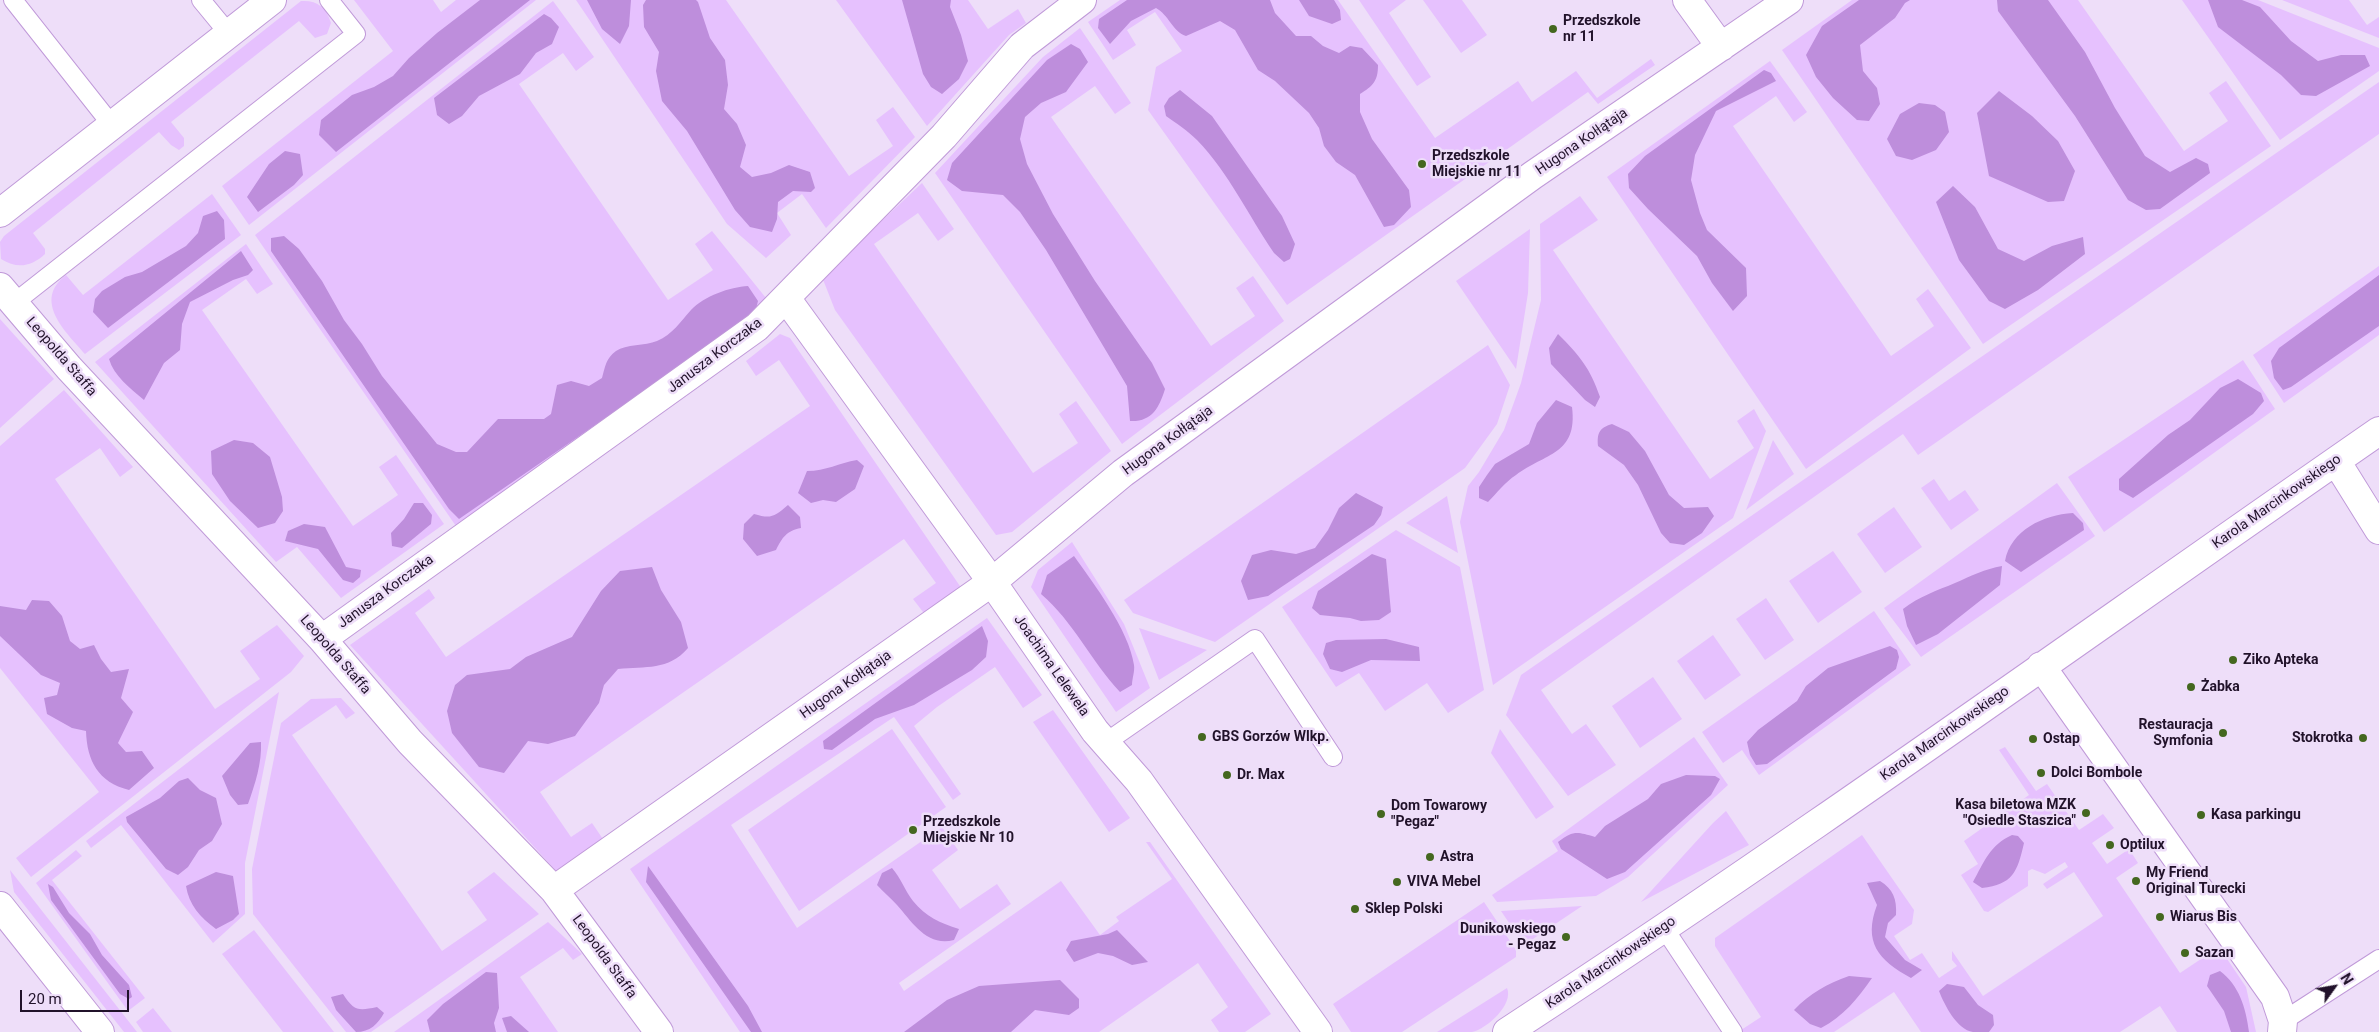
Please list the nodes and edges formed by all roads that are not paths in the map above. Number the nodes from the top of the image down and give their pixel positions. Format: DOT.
graph roads {
  1 [pos="13,0"];
  2 [pos="201,0"];
  3 [pos="272,0"];
  4 [pos="329,0"];
  5 [pos="1082,0"];
  6 [pos="1688,0"];
  7 [pos="1789,0"];
  8 [pos="229,34"];
  9 [pos="1721,47"];
  10 [pos="111,124"];
  11 [pos="0,213"];
  12 [pos="7,295"];
  13 [pos="786,298"];
  14 [pos="2379,431"];
  15 [pos="2336,461"];
  16 [pos="2379,530"];
  17 [pos="992,582"];
  18 [pos="322,639"];
  19 [pos="2041,666"];
  20 [pos="1104,744"];
  21 [pos="1333,757"];
  22 [pos="554,890"];
  23 [pos="0,906"];
  24 [pos="1664,928"];
  25 [pos="2379,959"];
  26 [pos="2283,1028"];
  27 [pos="100,1032"];
  28 [pos="659,1032"];
  29 [pos="1318,1032"];
  30 [pos="1507,1032"];
  31 [pos="1733,1032"];
  1 -- 10 [label="lane"];
  2 -- 8 [label="lane"];
  3 -- 8 [label="street"];
  4 -- 12 [label="lane"];
  5 -- 13 [label="street, Janusza Korczaka"];
  6 -- 9 [label="street"];
  7 -- 9 [label="street, Hugona Kołłątaja"];
  8 -- 10 [label="street"];
  9 -- 17 [label="street, Hugona Kołłątaja"];
  10 -- 11 [label="street"];
  12 -- 18 [label="street, Leopolda Staffa"];
  13 -- 17 [label="street, Joachima Lelewela"];
  13 -- 18 [label="street, Janusza Korczaka"];
  14 -- 15 [label="street, Karola Marcinkowskiego"];
  15 -- 16 [label="street"];
  15 -- 19 [label="street, Karola Marcinkowskiego"];
  17 -- 20 [label="street, Joachima Lelewela"];
  17 -- 22 [label="street, Hugona Kołłątaja"];
  18 -- 22 [label="street, Leopolda Staffa"];
  19 -- 24 [label="street, Karola Marcinkowskiego"];
  19 -- 26 [label="street"];
  20 -- 21 [label="lane"];
  20 -- 29 [label="street, Joachima Lelewela"];
  22 -- 28 [label="street, Leopolda Staffa"];
  23 -- 27 [label="street"];
  24 -- 30 [label="street, Karola Marcinkowskiego"];
  24 -- 31 [label="lane"];
  25 -- 26 [label="lane"];
}
